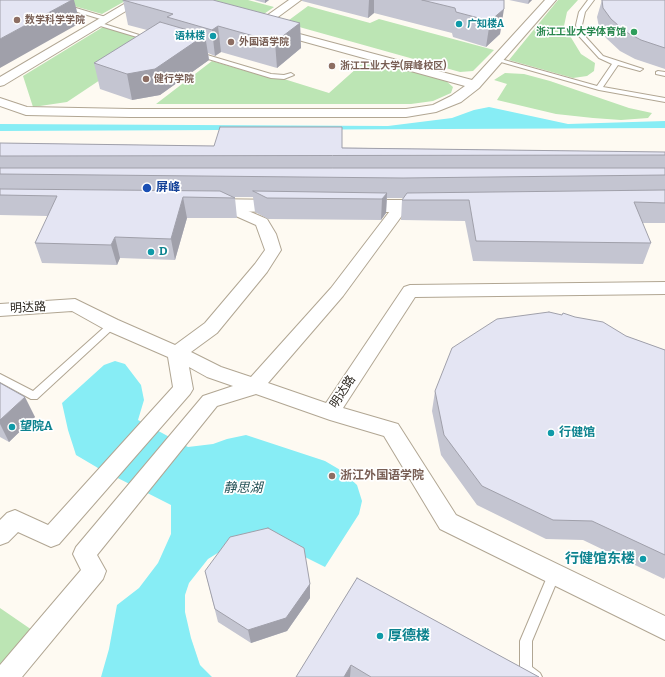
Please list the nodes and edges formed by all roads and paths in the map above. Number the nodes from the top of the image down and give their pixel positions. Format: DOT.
graph roads {
  1 [pos="140,0"];
  2 [pos="296,0"];
  3 [pos="551,0"];
  4 [pos="591,0"];
  5 [pos="56,4"];
  6 [pos="103,21"];
  7 [pos="244,22"];
  8 [pos="259,26"];
  9 [pos="158,42"];
  10 [pos="187,51"];
  11 [pos="497,60"];
  12 [pos="616,63"];
  13 [pos="640,69"];
  14 [pos="658,73"];
  15 [pos="665,74"];
  16 [pos="291,75"];
  17 [pos="0,82"];
  18 [pos="475,85"];
  19 [pos="599,88"];
  20 [pos="665,100"];
  21 [pos="0,102"];
  22 [pos="187,205"];
  23 [pos="226,206"];
  24 [pos="305,206"];
  25 [pos="337,206"];
  26 [pos="401,206"];
  27 [pos="449,206"];
  28 [pos="665,288"];
  29 [pos="0,310"];
  30 [pos="112,325"];
  31 [pos="177,353"];
  32 [pos="0,378"];
  33 [pos="254,387"];
  34 [pos="330,412"];
  35 [pos="0,535"];
  36 [pos="554,574"];
  37 [pos="665,628"];
  38 [pos="6,677"];
  39 [pos="536,677"];
  1 -- 6 [label="street"];
  2 -- 8 [label="street"];
  3 -- 11 [label="street"];
  4 -- 12 [label="lane"];
  5 -- 6 [label="lane"];
  6 -- 9 [label="lane"];
  6 -- 17 [label="street"];
  7 -- 8 [label="street"];
  8 -- 18 [label="street"];
  10 -- 16 [label="lane"];
  11 -- 18 [label="street"];
  11 -- 19 [label="lane"];
  12 -- 13 [label="lane"];
  12 -- 19 [label="lane"];
  14 -- 15 [label="lane"];
  18 -- 21 [label="street"];
  19 -- 20 [label="lane"];
  22 -- 23 [label="main road"];
  23 -- 24 [label="main road"];
  23 -- 31 [label="street"];
  25 -- 26 [label="main road"];
  26 -- 27 [label="main road"];
  26 -- 33 [label="street"];
  28 -- 34 [label="street, 明达路"];
  29 -- 30 [label="street, 明达路"];
  30 -- 31 [label="street, 明达路"];
  30 -- 32 [label="lane"];
  31 -- 33 [label="street, 明达路"];
  31 -- 35 [label="street"];
  33 -- 34 [label="street, 明达路"];
  33 -- 38 [label="street"];
  34 -- 36 [label="street"];
  36 -- 37 [label="street"];
  36 -- 39 [label="lane"];
}
